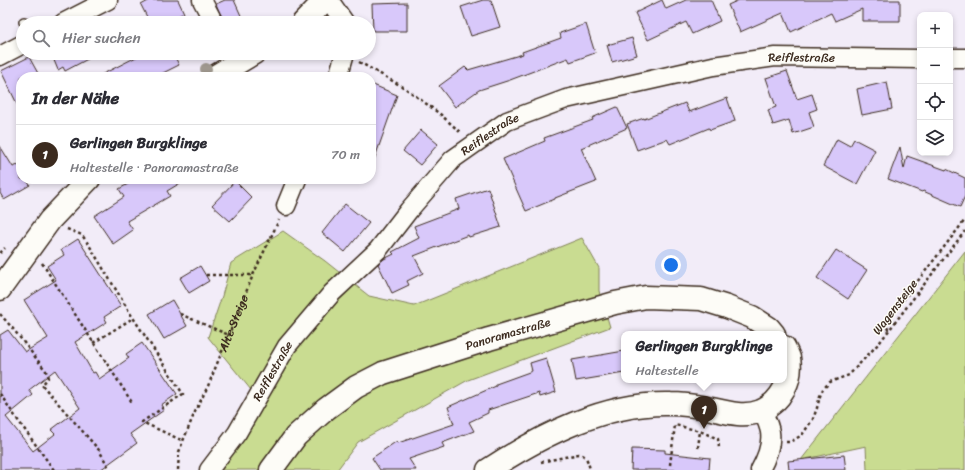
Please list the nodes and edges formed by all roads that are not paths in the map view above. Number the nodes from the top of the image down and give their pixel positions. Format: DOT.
graph roads {
  1 [pos="108,0"];
  2 [pos="202,0"];
  3 [pos="325,0"];
  4 [pos="329,0"];
  5 [pos="77,16"];
  6 [pos="210,16"];
  7 [pos="310,16"];
  8 [pos="340,16"];
  9 [pos="16,48"];
  10 [pos="0,56"];
  11 [pos="953,58"];
  12 [pos="965,58"];
  13 [pos="917,59"];
  14 [pos="231,60"];
  15 [pos="342,60"];
  16 [pos="219,72"];
  17 [pos="339,72"];
  18 [pos="84,184"];
  19 [pos="295,184"];
  20 [pos="286,206"];
  21 [pos="0,289"];
  22 [pos="772,331"];
  23 [pos="787,353"];
  24 [pos="787,383"];
  25 [pos="787,383"];
  26 [pos="762,410"];
  27 [pos="209,470"];
  28 [pos="271,470"];
  29 [pos="488,470"];
  30 [pos="760,470"];
  1 -- 5 [label="street"];
  2 -- 6 [label="street"];
  3 -- 7 [label="main road"];
  4 -- 8 [label="street"];
  9 -- 10 [label="street"];
  11 -- 12 [label="street"];
  13 -- 27 [label="street, Reiflestraße"];
  14 -- 16 [label="main road"];
  15 -- 17 [label="street"];
  18 -- 21 [label="main road"];
  19 -- 20 [label="street"];
  22 -- 28 [label="main road, Panoramastraße"];
  23 -- 24 [label="main road"];
  25 -- 26 [label="main road"];
  26 -- 29 [label="main road"];
  26 -- 30 [label="street"];
}
